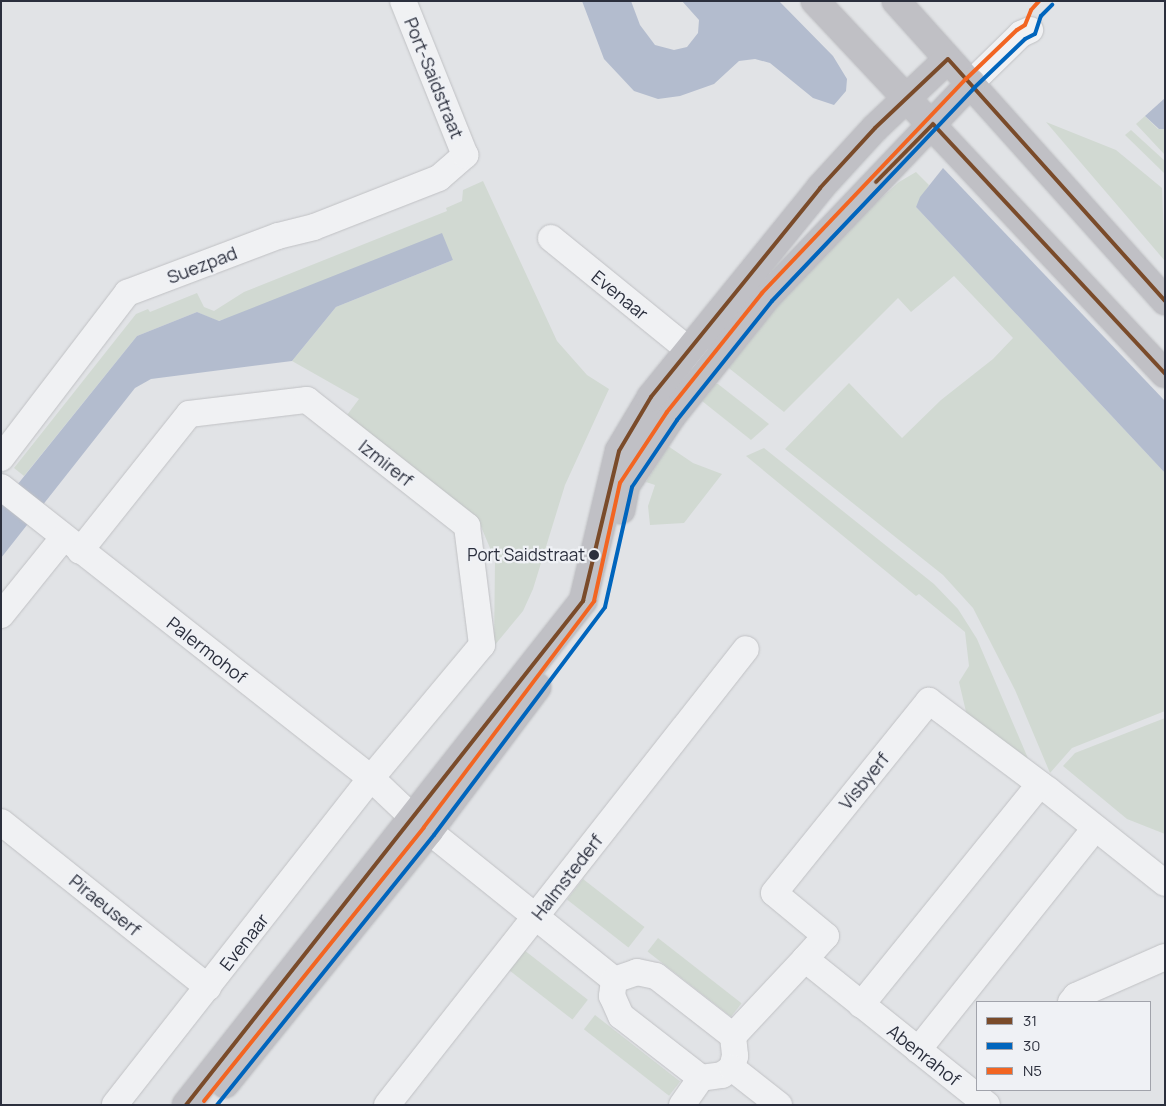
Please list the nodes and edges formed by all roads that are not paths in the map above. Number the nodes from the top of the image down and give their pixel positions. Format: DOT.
graph roads {
  1 [pos="403,1"];
  2 [pos="815,1"];
  3 [pos="896,1"];
  4 [pos="1030,30"];
  5 [pos="948,59"];
  6 [pos="970,83"];
  7 [pos="906,96"];
  8 [pos="933,124"];
  9 [pos="465,155"];
  10 [pos="551,238"];
  11 [pos="1165,301"];
  12 [pos="699,359"];
  13 [pos="1165,374"];
  14 [pos="1,458"];
  15 [pos="1,487"];
  16 [pos="64,538"];
  17 [pos="1,615"];
  18 [pos="746,648"];
  19 [pos="371,778"];
  20 [pos="1044,787"];
  21 [pos="1,822"];
  22 [pos="420,824"];
  23 [pos="1095,828"];
  24 [pos="1165,883"];
  25 [pos="536,917"];
  26 [pos="1165,957"];
  27 [pos="805,959"];
  28 [pos="614,980"];
  29 [pos="208,987"];
  30 [pos="1072,1001"];
  31 [pos="861,1005"];
  32 [pos="733,1036"];
  33 [pos="918,1050"];
  34 [pos="732,1068"];
  35 [pos="701,1078"];
  36 [pos="999,1091"];
  37 [pos="115,1105"];
  38 [pos="186,1105"];
  39 [pos="209,1105"];
  40 [pos="387,1105"];
  41 [pos="682,1105"];
  42 [pos="779,1105"];
  43 [pos="988,1105"];
  1 -- 9 [label="street, Port-Saidstraat"];
  2 -- 7 [label="street"];
  3 -- 5 [label="street"];
  4 -- 6 [label="street"];
  5 -- 6 [label="street"];
  5 -- 7 [label="street"];
  6 -- 8 [label="street"];
  6 -- 11 [label="street"];
  7 -- 8 [label="street"];
  7 -- 12 [label="street"];
  8 -- 12 [label="street"];
  8 -- 13 [label="street"];
  9 -- 14 [label="street, Suezpad"];
  10 -- 12 [label="street, Evenaar"];
  12 -- 22 [label="street"];
  15 -- 16 [label="street, Palermohof"];
  16 -- 17 [label="street, Izmirerf"];
  16 -- 19 [label="street, Palermohof"];
  16 -- 19 [label="street, Izmirerf"];
  18 -- 25 [label="street, Halmstederf"];
  19 -- 22 [label="street, Palermohof"];
  19 -- 29 [label="street, Evenaar"];
  20 -- 23 [label="street, Visbyerf"];
  20 -- 27 [label="street, Visbyerf"];
  20 -- 31 [label="street"];
  21 -- 29 [label="street, Piraeuserf"];
  22 -- 25 [label="street, Palermohof"];
  22 -- 38 [label="street"];
  22 -- 39 [label="street"];
  23 -- 24 [label="street, Visbyerf"];
  23 -- 33 [label="street"];
  25 -- 28 [label="street, Palermohof"];
  25 -- 40 [label="street, Halmstederf"];
  26 -- 30 [label="street"];
  27 -- 31 [label="street, Abenrahof"];
  27 -- 32 [label="street"];
  28 -- 32 [label="street"];
  28 -- 35 [label="street"];
  29 -- 37 [label="street, Evenaar"];
  31 -- 33 [label="street, Abenrahof"];
  32 -- 34 [label="street"];
  33 -- 43 [label="street, Abenrahof"];
  34 -- 35 [label="street"];
  34 -- 42 [label="street"];
  35 -- 41 [label="street"];
  36 -- 43 [label="street"];
}
